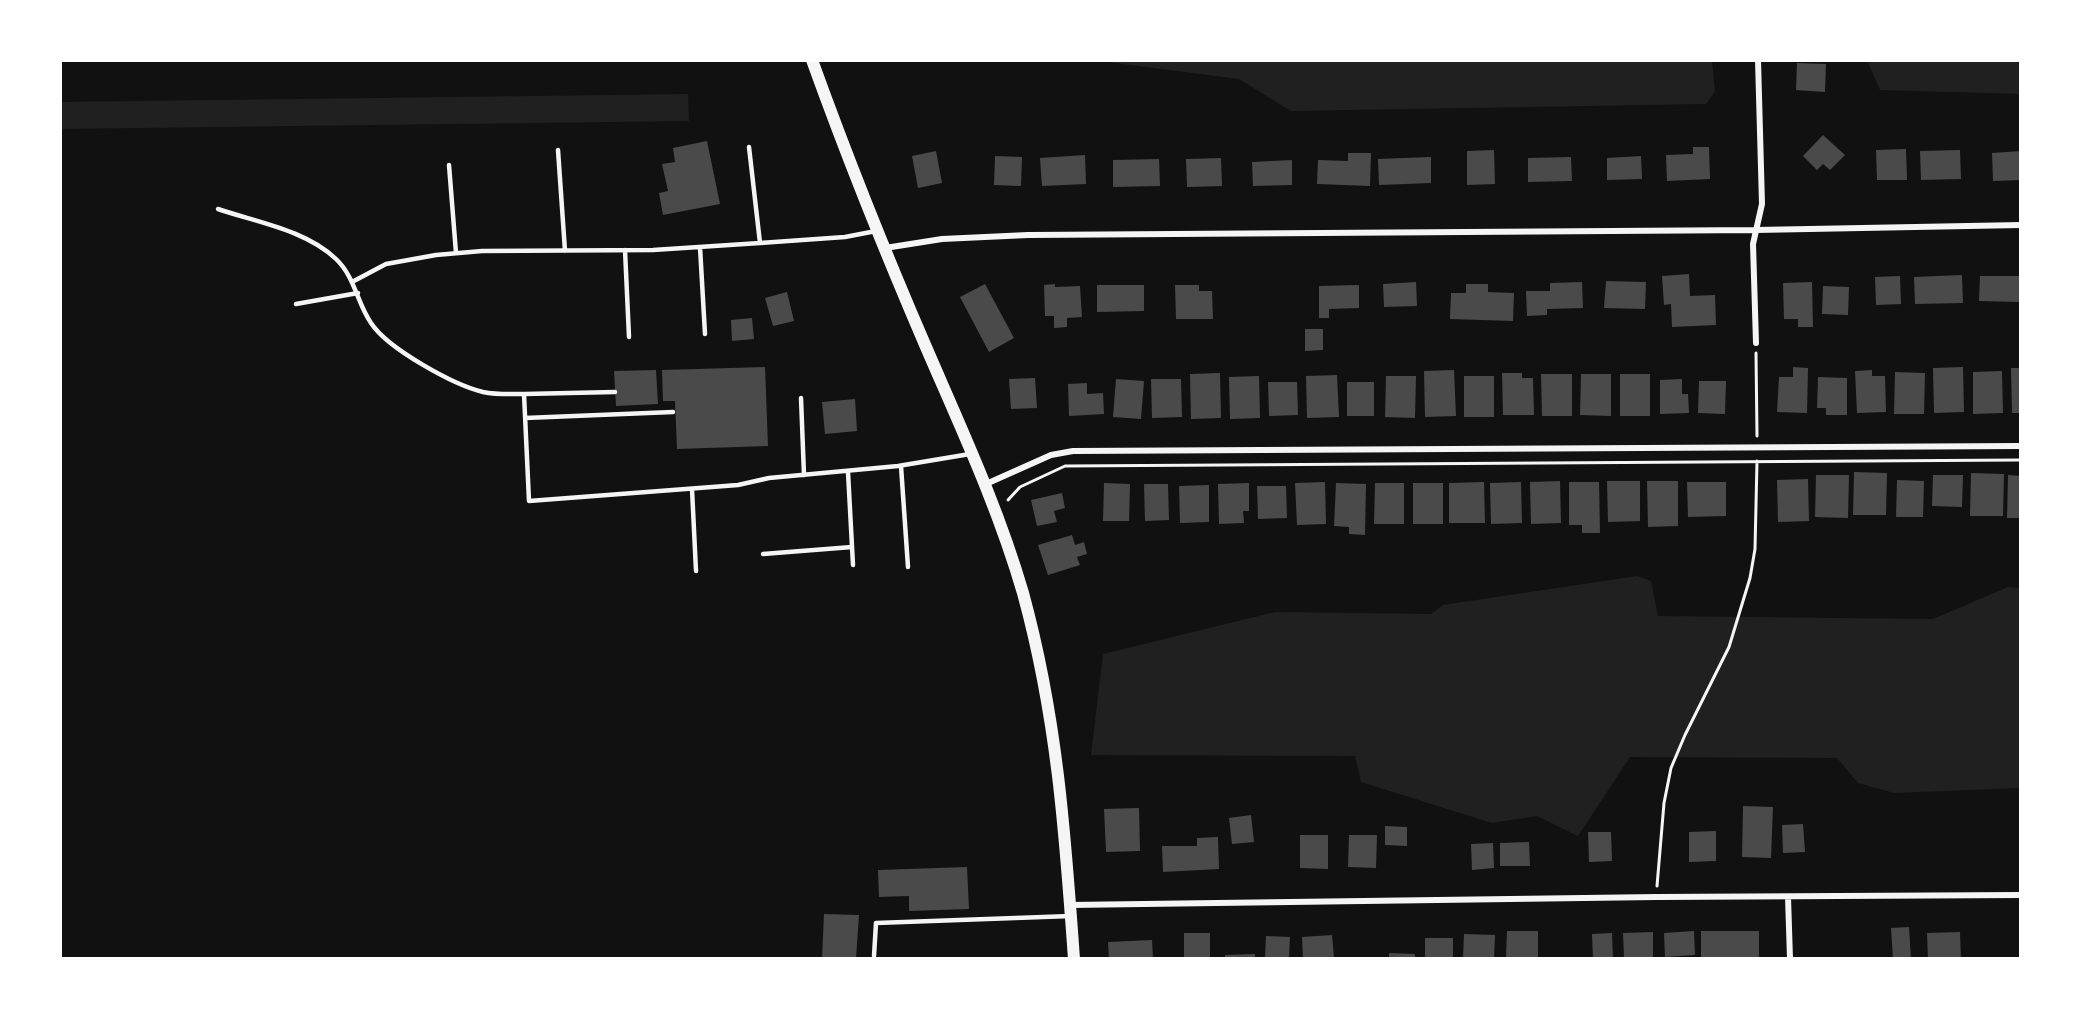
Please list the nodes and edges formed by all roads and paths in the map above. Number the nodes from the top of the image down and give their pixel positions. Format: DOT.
graph roads {
  1 [pos="812,60"];
  2 [pos="1758,60"];
  3 [pos="749,147"];
  4 [pos="558,150"];
  5 [pos="449,165"];
  6 [pos="218,209"];
  7 [pos="2021,225"];
  8 [pos="878,230"];
  9 [pos="1756,230"];
  10 [pos="760,243"];
  11 [pos="700,247"];
  12 [pos="885,248"];
  13 [pos="565,250"];
  14 [pos="625,250"];
  15 [pos="456,253"];
  16 [pos="352,282"];
  17 [pos="358,293"];
  18 [pos="296,304"];
  19 [pos="705,334"];
  20 [pos="628,337"];
  21 [pos="1756,343"];
  22 [pos="1756,351"];
  23 [pos="615,392"];
  24 [pos="525,394"];
  25 [pos="801,398"];
  26 [pos="673,412"];
  27 [pos="525,418"];
  28 [pos="1757,435"];
  29 [pos="2021,446"];
  30 [pos="973,453"];
  31 [pos="2021,460"];
  32 [pos="1757,461"];
  33 [pos="901,466"];
  34 [pos="848,472"];
  35 [pos="804,476"];
  36 [pos="986,484"];
  37 [pos="692,489"];
  38 [pos="1008,500"];
  39 [pos="852,546"];
  40 [pos="763,555"];
  41 [pos="853,565"];
  42 [pos="908,567"];
  43 [pos="696,571"];
  44 [pos="1657,885"];
  45 [pos="2021,896"];
  46 [pos="1788,897"];
  47 [pos="1070,911"];
  48 [pos="874,956"];
  49 [pos="1074,959"];
  50 [pos="1790,959"];
  1 -- 8 [label="main road"];
  2 -- 9 [label="street"];
  3 -- 10 [label="lane"];
  4 -- 13 [label="lane"];
  5 -- 15 [label="lane"];
  6 -- 16 [label="lane"];
  7 -- 9 [label="street"];
  8 -- 10 [label="lane"];
  8 -- 12 [label="main road"];
  9 -- 12 [label="street"];
  9 -- 21 [label="street"];
  10 -- 11 [label="lane"];
  11 -- 14 [label="lane"];
  11 -- 19 [label="lane"];
  12 -- 30 [label="main road"];
  13 -- 14 [label="lane"];
  13 -- 15 [label="lane"];
  14 -- 20 [label="lane"];
  15 -- 16 [label="lane"];
  16 -- 17 [label="lane"];
  17 -- 18 [label="lane"];
  17 -- 24 [label="lane"];
  22 -- 28 [label="path"];
  23 -- 24 [label="lane"];
  24 -- 27 [label="lane"];
  25 -- 35 [label="lane"];
  26 -- 27 [label="lane"];
  27 -- 37 [label="lane"];
  29 -- 36 [label="street"];
  30 -- 33 [label="lane"];
  30 -- 36 [label="main road"];
  31 -- 32 [label="path"];
  32 -- 38 [label="path"];
  32 -- 44 [label="path"];
  33 -- 34 [label="lane"];
  33 -- 42 [label="lane"];
  34 -- 35 [label="lane"];
  34 -- 39 [label="lane"];
  35 -- 37 [label="lane"];
  36 -- 47 [label="main road"];
  37 -- 43 [label="lane"];
  39 -- 40 [label="lane"];
  39 -- 41 [label="lane"];
  45 -- 46 [label="street"];
  46 -- 47 [label="street"];
  46 -- 50 [label="street"];
  47 -- 48 [label="lane"];
  47 -- 49 [label="main road"];
}
